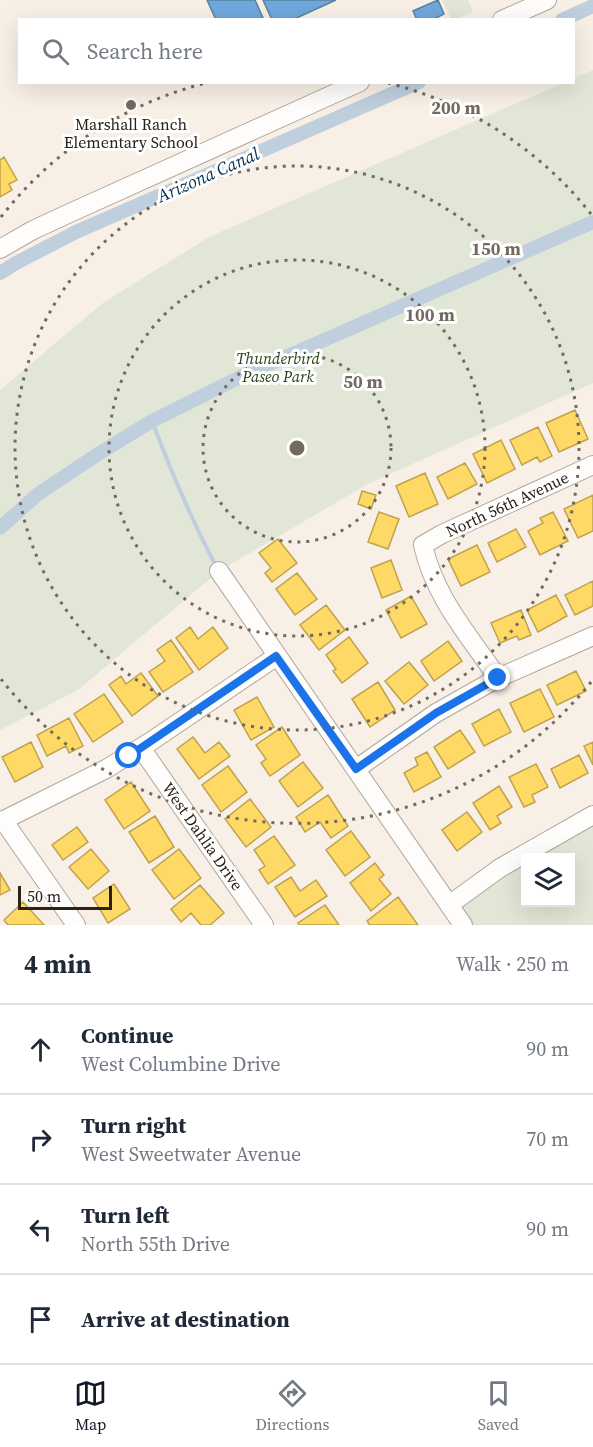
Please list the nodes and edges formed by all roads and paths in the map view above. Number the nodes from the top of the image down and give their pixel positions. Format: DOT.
graph roads {
  1 [pos="547,0"];
  2 [pos="506,18"];
  3 [pos="356,84"];
  4 [pos="0,249"];
  5 [pos="593,465"];
  6 [pos="219,571"];
  7 [pos="593,636"];
  8 [pos="276,656"];
  9 [pos="498,678"];
  10 [pos="141,748"];
  11 [pos="356,769"];
  12 [pos="593,815"];
  13 [pos="2,821"];
  14 [pos="449,905"];
  15 [pos="76,925"];
  16 [pos="264,925"];
  17 [pos="463,925"];
  1 -- 2 [label="street"];
  3 -- 4 [label="street"];
  5 -- 9 [label="street, North 56th Avenue"];
  6 -- 8 [label="street"];
  7 -- 9 [label="street"];
  8 -- 10 [label="street"];
  8 -- 11 [label="street"];
  9 -- 11 [label="street"];
  10 -- 13 [label="street"];
  10 -- 16 [label="street, West Dahlia Drive"];
  11 -- 14 [label="street"];
  12 -- 14 [label="street"];
  13 -- 15 [label="street"];
  14 -- 17 [label="street"];
}
